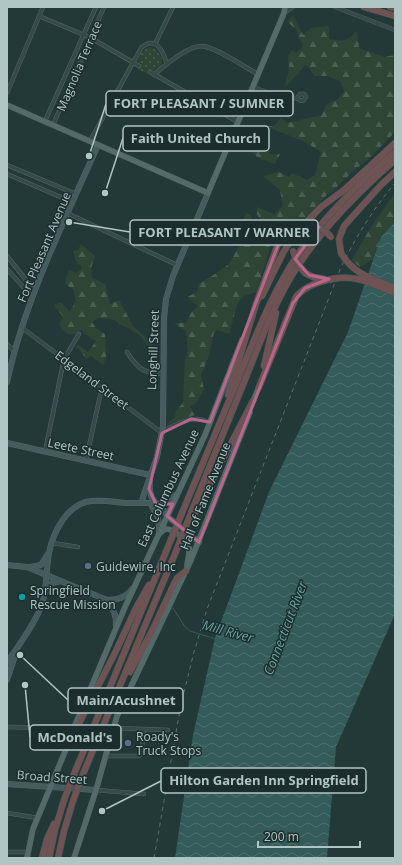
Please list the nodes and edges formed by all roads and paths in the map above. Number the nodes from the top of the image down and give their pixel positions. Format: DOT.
graph roads {
  1 [pos="43,7"];
  2 [pos="96,7"];
  3 [pos="104,7"];
  4 [pos="172,7"];
  5 [pos="289,7"];
  6 [pos="293,7"];
  7 [pos="335,7"];
  8 [pos="364,7"];
  9 [pos="390,7"];
  10 [pos="395,8"];
  11 [pos="285,10"];
  12 [pos="393,15"];
  13 [pos="39,16"];
  14 [pos="395,30"];
  15 [pos="83,36"];
  16 [pos="91,38"];
  17 [pos="155,44"];
  18 [pos="133,63"];
  19 [pos="167,64"];
  20 [pos="139,66"];
  21 [pos="150,72"];
  22 [pos="258,74"];
  23 [pos="154,75"];
  24 [pos="253,86"];
  25 [pos="7,93"];
  26 [pos="297,98"];
  27 [pos="7,105"];
  28 [pos="44,121"];
  29 [pos="238,122"];
  30 [pos="54,125"];
  31 [pos="395,138"];
  32 [pos="90,141"];
  33 [pos="395,143"];
  34 [pos="98,145"];
  35 [pos="395,152"];
  36 [pos="395,160"];
  37 [pos="7,164"];
  38 [pos="370,165"];
  39 [pos="395,168"];
  40 [pos="395,172"];
  41 [pos="7,174"];
  42 [pos="381,185"];
  43 [pos="208,193"];
  44 [pos="76,194"];
  45 [pos="72,202"];
  46 [pos="67,213"];
  47 [pos="298,228"];
  48 [pos="341,253"];
  49 [pos="7,256"];
  50 [pos="177,265"];
  51 [pos="7,268"];
  52 [pos="293,274"];
  53 [pos="331,279"];
  54 [pos="395,288"];
  55 [pos="395,293"];
  56 [pos="34,295"];
  57 [pos="21,326"];
  58 [pos="248,328"];
  59 [pos="79,334"];
  60 [pos="7,344"];
  61 [pos="14,351"];
  62 [pos="128,352"];
  63 [pos="64,359"];
  64 [pos="163,374"];
  65 [pos="7,382"];
  66 [pos="102,387"];
  67 [pos="259,387"];
  68 [pos="253,401"];
  69 [pos="210,424"];
  70 [pos="162,433"];
  71 [pos="7,443"];
  72 [pos="211,443"];
  73 [pos="45,452"];
  74 [pos="86,460"];
  75 [pos="150,475"];
  76 [pos="180,489"];
  77 [pos="142,503"];
  78 [pos="154,505"];
  79 [pos="167,516"];
  80 [pos="190,519"];
  81 [pos="159,535"];
  82 [pos="199,542"];
  83 [pos="52,543"];
  84 [pos="78,546"];
  85 [pos="49,552"];
  86 [pos="7,565"];
  87 [pos="160,566"];
  88 [pos="27,567"];
  89 [pos="186,571"];
  90 [pos="46,574"];
  91 [pos="62,581"];
  92 [pos="135,585"];
  93 [pos="44,596"];
  94 [pos="100,597"];
  95 [pos="115,630"];
  96 [pos="19,644"];
  97 [pos="7,662"];
  98 [pos="7,680"];
  99 [pos="116,696"];
  100 [pos="7,727"];
  101 [pos="74,728"];
  102 [pos="113,728"];
  103 [pos="144,729"];
  104 [pos="168,730"];
  105 [pos="68,745"];
  106 [pos="105,756"];
  107 [pos="7,784"];
  108 [pos="50,787"];
  109 [pos="96,790"];
  110 [pos="144,794"];
  111 [pos="64,802"];
  112 [pos="7,814"];
  113 [pos="38,818"];
  114 [pos="7,852"];
  115 [pos="27,855"];
  116 [pos="42,858"];
  117 [pos="49,858"];
  118 [pos="58,858"];
  119 [pos="74,858"];
  1 -- 13 [label="street"];
  2 -- 15 [label="street, Magnolia Terrace"];
  3 -- 16 [label="street, Magnolia Terrace"];
  4 -- 17 [label="street"];
  5 -- 11 [label="main road, Longhill Street"];
  6 -- 11 [label="street"];
  7 -- 14 [label="street"];
  8 -- 12 [label="highway"];
  9 -- 10 [label="highway"];
  11 -- 22 [label="main road, Longhill Street"];
  13 -- 15 [label="street"];
  13 -- 25 [label="street"];
  15 -- 16 [label="street"];
  15 -- 28 [label="street, Magnolia Terrace"];
  16 -- 18 [label="street"];
  16 -- 30 [label="street, Magnolia Terrace"];
  17 -- 18 [label="street"];
  17 -- 19 [label="street"];
  18 -- 20 [label="street"];
  18 -- 32 [label="street"];
  19 -- 22 [label="street"];
  19 -- 23 [label="street"];
  21 -- 23 [label="street"];
  22 -- 24 [label="main road, Longhill Street"];
  23 -- 29 [label="street"];
  24 -- 26 [label="street"];
  24 -- 29 [label="main road, Longhill Street"];
  27 -- 28 [label="main road"];
  28 -- 30 [label="main road"];
  29 -- 43 [label="main road, Longhill Street"];
  30 -- 32 [label="main road"];
  31 -- 38 [label="highway"];
  32 -- 34 [label="main road"];
  33 -- 38 [label="highway"];
  34 -- 43 [label="main road"];
  34 -- 44 [label="main road, Fort Pleasant Avenue"];
  35 -- 72 [label="highway"];
  36 -- 52 [label="highway"];
  37 -- 44 [label="street"];
  38 -- 47 [label="highway"];
  39 -- 42 [label="highway"];
  40 -- 42 [label="highway"];
  41 -- 45 [label="street"];
  42 -- 48 [label="highway"];
  43 -- 50 [label="main road, Longhill Street"];
  44 -- 45 [label="main road, Fort Pleasant Avenue"];
  45 -- 46 [label="main road, Fort Pleasant Avenue"];
  46 -- 50 [label="street"];
  46 -- 56 [label="main road, Fort Pleasant Avenue"];
  47 -- 48 [label="highway, bridge"];
  47 -- 53 [label="highway, bridge"];
  47 -- 58 [label="highway"];
  48 -- 54 [label="highway, bridge"];
  49 -- 56 [label="street"];
  50 -- 64 [label="main road, Longhill Street"];
  51 -- 56 [label="street"];
  52 -- 67 [label="highway"];
  52 -- 80 [label="highway"];
  53 -- 55 [label="highway, bridge"];
  53 -- 67 [label="highway"];
  56 -- 57 [label="main road, Fort Pleasant Avenue"];
  57 -- 61 [label="main road, Fort Pleasant Avenue"];
  57 -- 63 [label="street, Edgeland Street"];
  58 -- 69 [label="main road, East Columbus Avenue"];
  58 -- 72 [label="highway"];
  59 -- 63 [label="street"];
  60 -- 61 [label="street"];
  61 -- 65 [label="main road, Fort Pleasant Avenue"];
  62 -- 64 [label="street"];
  63 -- 66 [label="street, Edgeland Street"];
  63 -- 73 [label="street"];
  64 -- 70 [label="main road, Longhill Street"];
  66 -- 70 [label="street, Edgeland Street"];
  66 -- 74 [label="street"];
  67 -- 68 [label="main road, Hall of Fame Avenue"];
  68 -- 80 [label="highway"];
  68 -- 82 [label="main road, Hall of Fame Avenue"];
  69 -- 70 [label="street"];
  69 -- 76 [label="main road, East Columbus Avenue"];
  70 -- 75 [label="main road, Longhill Street"];
  71 -- 73 [label="main road, Leete Street"];
  72 -- 87 [label="highway, bridge"];
  73 -- 74 [label="main road, Leete Street"];
  74 -- 75 [label="main road, Leete Street"];
  75 -- 77 [label="main road, Longhill Street"];
  75 -- 78 [label="main road"];
  76 -- 78 [label="main road"];
  76 -- 79 [label="main road, East Columbus Avenue"];
  77 -- 78 [label="main road"];
  77 -- 83 [label="main road"];
  78 -- 79 [label="main road"];
  78 -- 81 [label="main road"];
  79 -- 81 [label="main road, East Columbus Avenue"];
  79 -- 82 [label="main road"];
  80 -- 99 [label="highway, bridge"];
  81 -- 89 [label="main road"];
  81 -- 92 [label="main road, East Columbus Avenue"];
  82 -- 89 [label="main road, Hall of Fame Avenue"];
  83 -- 84 [label="street"];
  83 -- 85 [label="main road"];
  85 -- 88 [label="main road"];
  85 -- 90 [label="main road"];
  86 -- 88 [label="main road"];
  87 -- 105 [label="highway"];
  87 -- 111 [label="highway, bridge"];
  88 -- 90 [label="main road"];
  89 -- 99 [label="highway"];
  89 -- 102 [label="main road, Hall of Fame Avenue"];
  90 -- 91 [label="main road"];
  90 -- 93 [label="main road"];
  91 -- 93 [label="main road"];
  91 -- 94 [label="main road"];
  92 -- 94 [label="main road"];
  92 -- 95 [label="main road, East Columbus Avenue"];
  93 -- 96 [label="main road"];
  94 -- 95 [label="main road"];
  95 -- 101 [label="main road, East Columbus Avenue"];
  96 -- 97 [label="main road"];
  96 -- 98 [label="main road"];
  99 -- 118 [label="highway, bridge"];
  100 -- 101 [label="street"];
  101 -- 105 [label="main road, East Columbus Avenue"];
  102 -- 103 [label="street"];
  102 -- 106 [label="main road, Hall of Fame Avenue"];
  103 -- 104 [label="street"];
  103 -- 106 [label="street"];
  105 -- 108 [label="main road, East Columbus Avenue"];
  106 -- 109 [label="main road, Hall of Fame Avenue"];
  107 -- 108 [label="main road, Broad Street"];
  108 -- 109 [label="main road, Broad Street"];
  108 -- 113 [label="main road, East Columbus Avenue"];
  109 -- 110 [label="street"];
  109 -- 119 [label="main road, Hall of Fame Avenue"];
  111 -- 116 [label="highway"];
  111 -- 117 [label="highway"];
  112 -- 113 [label="street"];
  113 -- 115 [label="main road, East Columbus Avenue"];
  114 -- 115 [label="street"];
}
